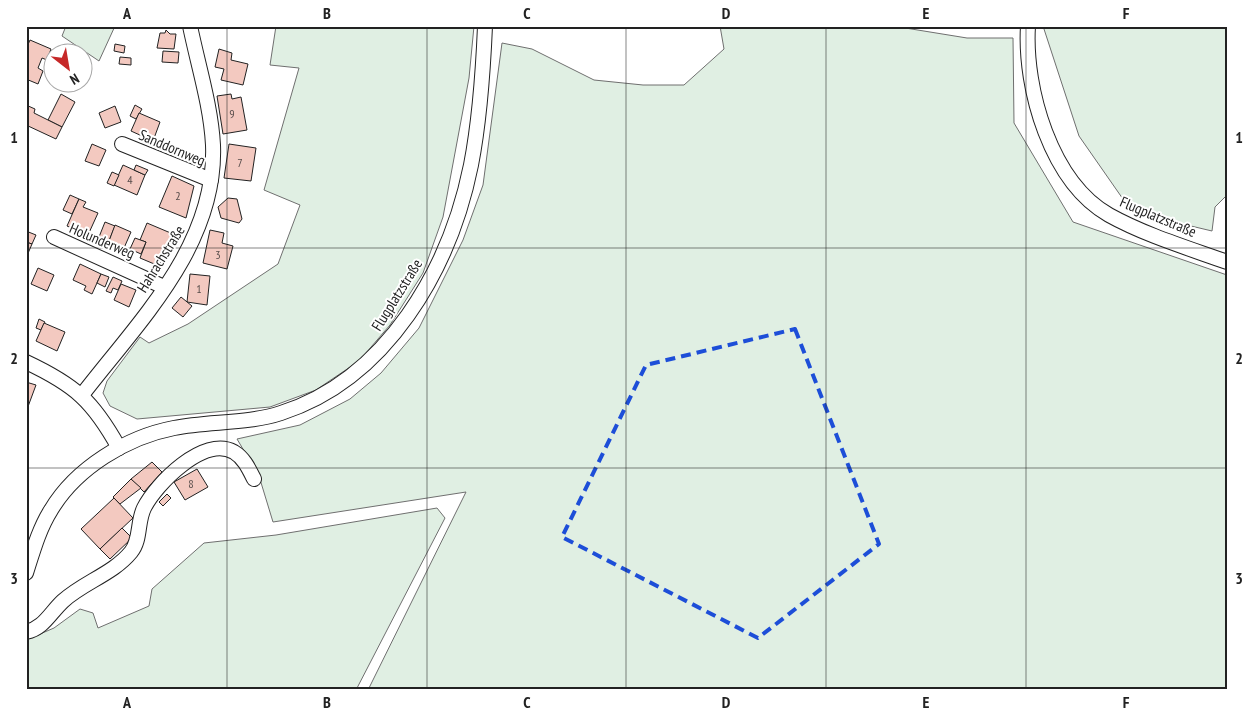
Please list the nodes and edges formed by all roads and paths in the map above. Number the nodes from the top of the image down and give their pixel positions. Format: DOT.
graph roads {
  1 [pos="190,26"];
  2 [pos="485,26"];
  3 [pos="1028,26"];
  4 [pos="122,144"];
  5 [pos="211,180"];
  6 [pos="54,237"];
  7 [pos="1227,262"];
  8 [pos="164,287"];
  9 [pos="26,362"];
  10 [pos="82,395"];
  11 [pos="119,448"];
  12 [pos="254,479"];
  13 [pos="26,573"];
  14 [pos="26,632"];
  1 -- 5 [label="street, Hahrachstraße"];
  2 -- 11 [label="street, Flugplatzstraße"];
  3 -- 7 [label="street, Flugplatzstraße"];
  4 -- 5 [label="street, Sanddornweg"];
  5 -- 8 [label="street, Hahrachstraße"];
  6 -- 8 [label="street, Holunderweg"];
  8 -- 10 [label="street, Hahrachstraße"];
  9 -- 10 [label="street"];
  10 -- 11 [label="street"];
  11 -- 13 [label="street, Flugplatzstraße"];
  12 -- 14 [label="street"];
}
